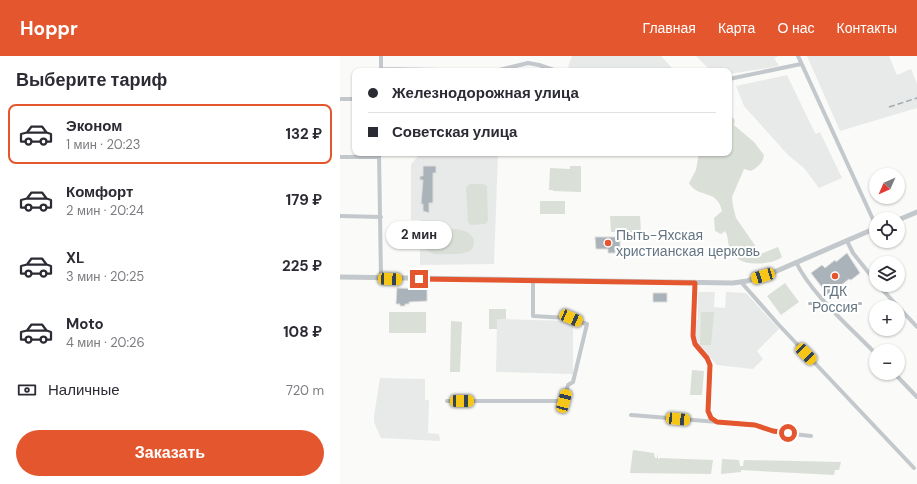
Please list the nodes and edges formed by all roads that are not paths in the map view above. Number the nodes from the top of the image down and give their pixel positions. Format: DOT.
graph roads {
  1 [pos="381,56"];
  2 [pos="798,56"];
  3 [pos="801,64"];
  4 [pos="381,68"];
  5 [pos="507,68"];
  6 [pos="549,68"];
  7 [pos="732,78"];
  8 [pos="340,99"];
  9 [pos="352,99"];
  10 [pos="360,156"];
  11 [pos="379,156"];
  12 [pos="340,157"];
  13 [pos="869,212"];
  14 [pos="917,212"];
  15 [pos="340,216"];
  16 [pos="381,217"];
  17 [pos="905,217"];
  18 [pos="869,230"];
  19 [pos="847,241"];
  20 [pos="796,262"];
  21 [pos="869,273"];
  22 [pos="340,278"];
  23 [pos="381,278"];
  24 [pos="533,280"];
  25 [pos="741,282"];
  26 [pos="695,283"];
  27 [pos="884,292"];
  28 [pos="917,327"];
  29 [pos="869,347"];
  30 [pos="901,380"];
  31 [pos="917,397"];
  32 [pos="447,401"];
  33 [pos="631,415"];
  34 [pos="717,422"];
  35 [pos="811,436"];
  36 [pos="914,468"];
  1 -- 4 [label="street"];
  2 -- 3 [label="street"];
  3 -- 7 [label="street"];
  3 -- 13 [label="street"];
  5 -- 6 [label="street"];
  8 -- 9 [label="street"];
  10 -- 12 [label="street"];
  11 -- 16 [label="street"];
  14 -- 17 [label="street"];
  15 -- 16 [label="street"];
  16 -- 23 [label="street"];
  18 -- 19 [label="street"];
  19 -- 20 [label="street"];
  19 -- 21 [label="street"];
  20 -- 25 [label="street"];
  20 -- 29 [label="street"];
  22 -- 23 [label="street"];
  23 -- 24 [label="street"];
  24 -- 26 [label="street"];
  24 -- 32 [label="street"];
  25 -- 26 [label="street"];
  25 -- 36 [label="street"];
  26 -- 34 [label="street"];
  27 -- 28 [label="street"];
  30 -- 31 [label="street"];
  33 -- 34 [label="street"];
  34 -- 35 [label="street"];
}
